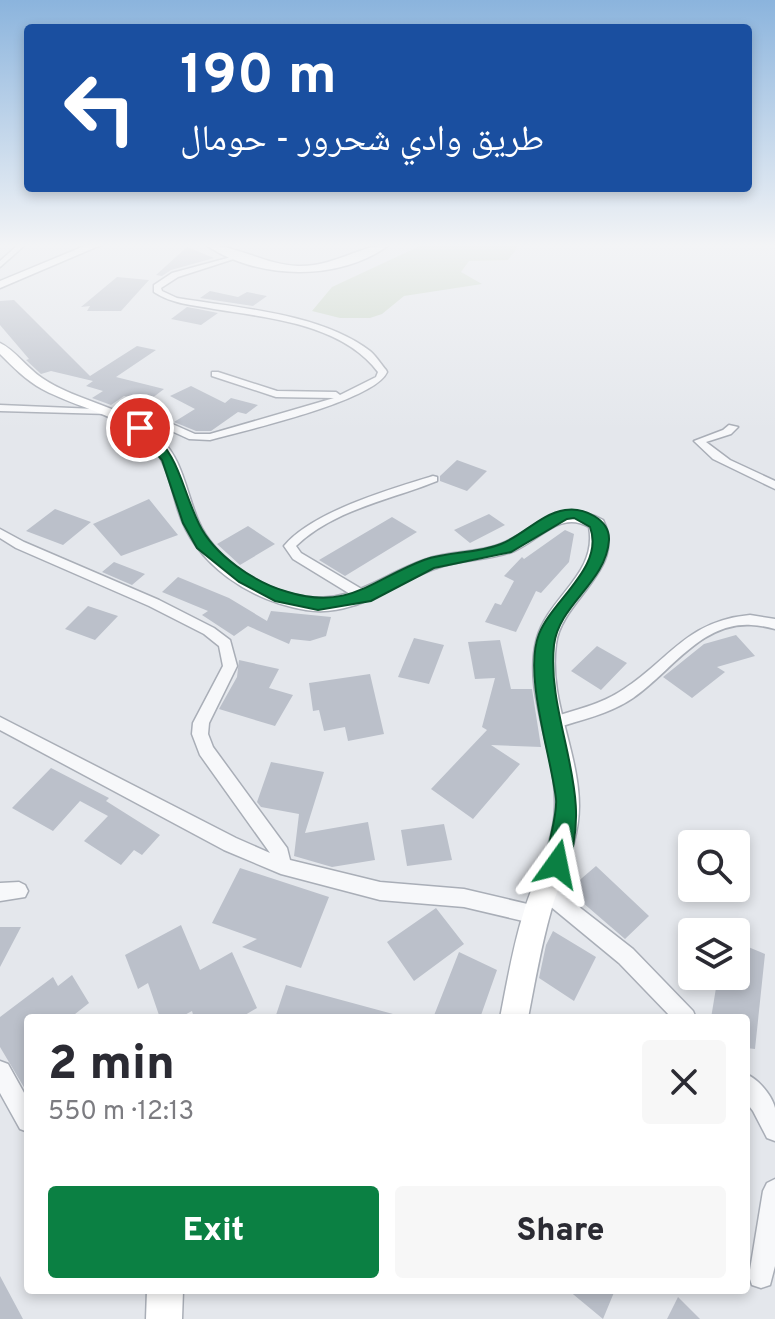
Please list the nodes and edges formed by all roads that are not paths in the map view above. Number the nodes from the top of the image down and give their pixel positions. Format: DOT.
graph roads {
  1 [pos="210,307"];
  2 [pos="0,347"];
  3 [pos="215,374"];
  4 [pos="356,393"];
  5 [pos="0,408"];
  6 [pos="111,413"];
  7 [pos="733,427"];
  8 [pos="433,479"];
  9 [pos="775,486"];
  10 [pos="0,533"];
  11 [pos="365,597"];
  12 [pos="775,624"];
  13 [pos="0,723"];
  14 [pos="553,723"];
  15 [pos="281,866"];
  16 [pos="545,891"];
  17 [pos="536,915"];
  18 [pos="515,1014"];
  19 [pos="682,1014"];
  20 [pos="0,1072"];
  21 [pos="750,1090"];
  22 [pos="24,1114"];
  23 [pos="775,1130"];
  24 [pos="775,1191"];
  25 [pos="761,1276"];
  1 -- 4 [label="street"];
  2 -- 6 [label="main road"];
  3 -- 4 [label="street"];
  4 -- 6 [label="street"];
  5 -- 6 [label="street"];
  6 -- 11 [label="main road"];
  7 -- 9 [label="street"];
  8 -- 11 [label="street"];
  10 -- 15 [label="street"];
  11 -- 14 [label="main road"];
  12 -- 14 [label="street"];
  13 -- 15 [label="street"];
  14 -- 16 [label="main road"];
  15 -- 17 [label="street"];
  16 -- 17 [label="main road"];
  16 -- 19 [label="street"];
  17 -- 18 [label="main road"];
  20 -- 22 [label="street"];
  21 -- 23 [label="street"];
  24 -- 25 [label="street"];
}
